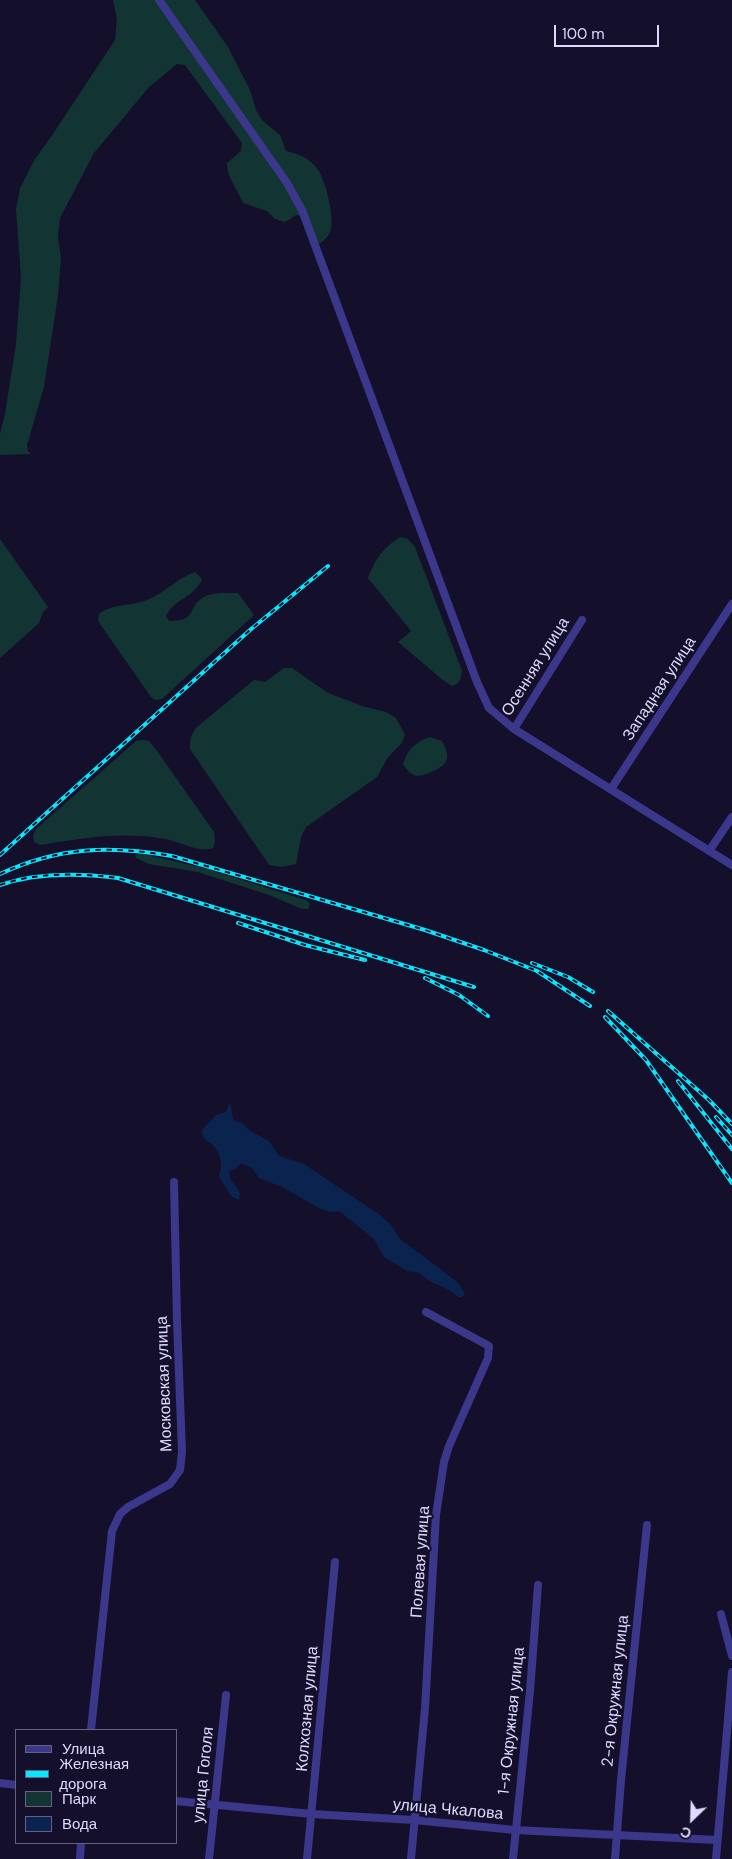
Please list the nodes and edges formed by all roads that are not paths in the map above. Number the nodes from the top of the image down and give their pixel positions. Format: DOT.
graph roads {
  1 [pos="159,0"];
  2 [pos="732,604"];
  3 [pos="582,620"];
  4 [pos="514,729"];
  5 [pos="610,789"];
  6 [pos="732,817"];
  7 [pos="709,851"];
  8 [pos="732,865"];
  9 [pos="174,1182"];
  10 [pos="426,1312"];
  11 [pos="647,1525"];
  12 [pos="335,1562"];
  13 [pos="538,1585"];
  14 [pos="721,1614"];
  15 [pos="732,1656"];
  16 [pos="732,1672"];
  17 [pos="226,1695"];
  18 [pos="92,1729"];
  19 [pos="0,1783"];
  20 [pos="15,1785"];
  21 [pos="178,1800"];
  22 [pos="215,1804"];
  23 [pos="312,1814"];
  24 [pos="414,1820"];
  25 [pos="515,1830"];
  26 [pos="617,1836"];
  27 [pos="718,1840"];
  28 [pos="81,1844"];
  29 [pos="80,1859"];
  30 [pos="209,1859"];
  31 [pos="308,1859"];
  32 [pos="411,1859"];
  33 [pos="512,1859"];
  34 [pos="615,1859"];
  35 [pos="716,1859"];
  1 -- 4 [label="street"];
  2 -- 5 [label="street, Западная улица"];
  3 -- 4 [label="street, Осенняя улица"];
  4 -- 5 [label="street"];
  5 -- 7 [label="street"];
  6 -- 7 [label="street"];
  7 -- 8 [label="street"];
  9 -- 18 [label="street, Московская улица"];
  10 -- 24 [label="street, Полевая улица"];
  11 -- 26 [label="street, 2-я Окружная улица"];
  12 -- 23 [label="street, Колхозная улица"];
  13 -- 25 [label="street, 1-я Окружная улица"];
  14 -- 15 [label="street"];
  16 -- 27 [label="street"];
  17 -- 22 [label="street, улица Гоголя"];
  19 -- 20 [label="street"];
  21 -- 22 [label="street, улица Чкалова"];
  22 -- 23 [label="street, улица Чкалова"];
  22 -- 30 [label="street, улица Гоголя"];
  23 -- 24 [label="street, улица Чкалова"];
  23 -- 31 [label="street, Колхозная улица"];
  24 -- 25 [label="street, улица Чкалова"];
  24 -- 32 [label="street, Полевая улица"];
  25 -- 26 [label="street, улица Чкалова"];
  25 -- 33 [label="street, 1-я Окружная улица"];
  26 -- 27 [label="street, улица Чкалова"];
  26 -- 34 [label="street, 2-я Окружная улица"];
  27 -- 35 [label="street"];
  28 -- 29 [label="street"];
}
